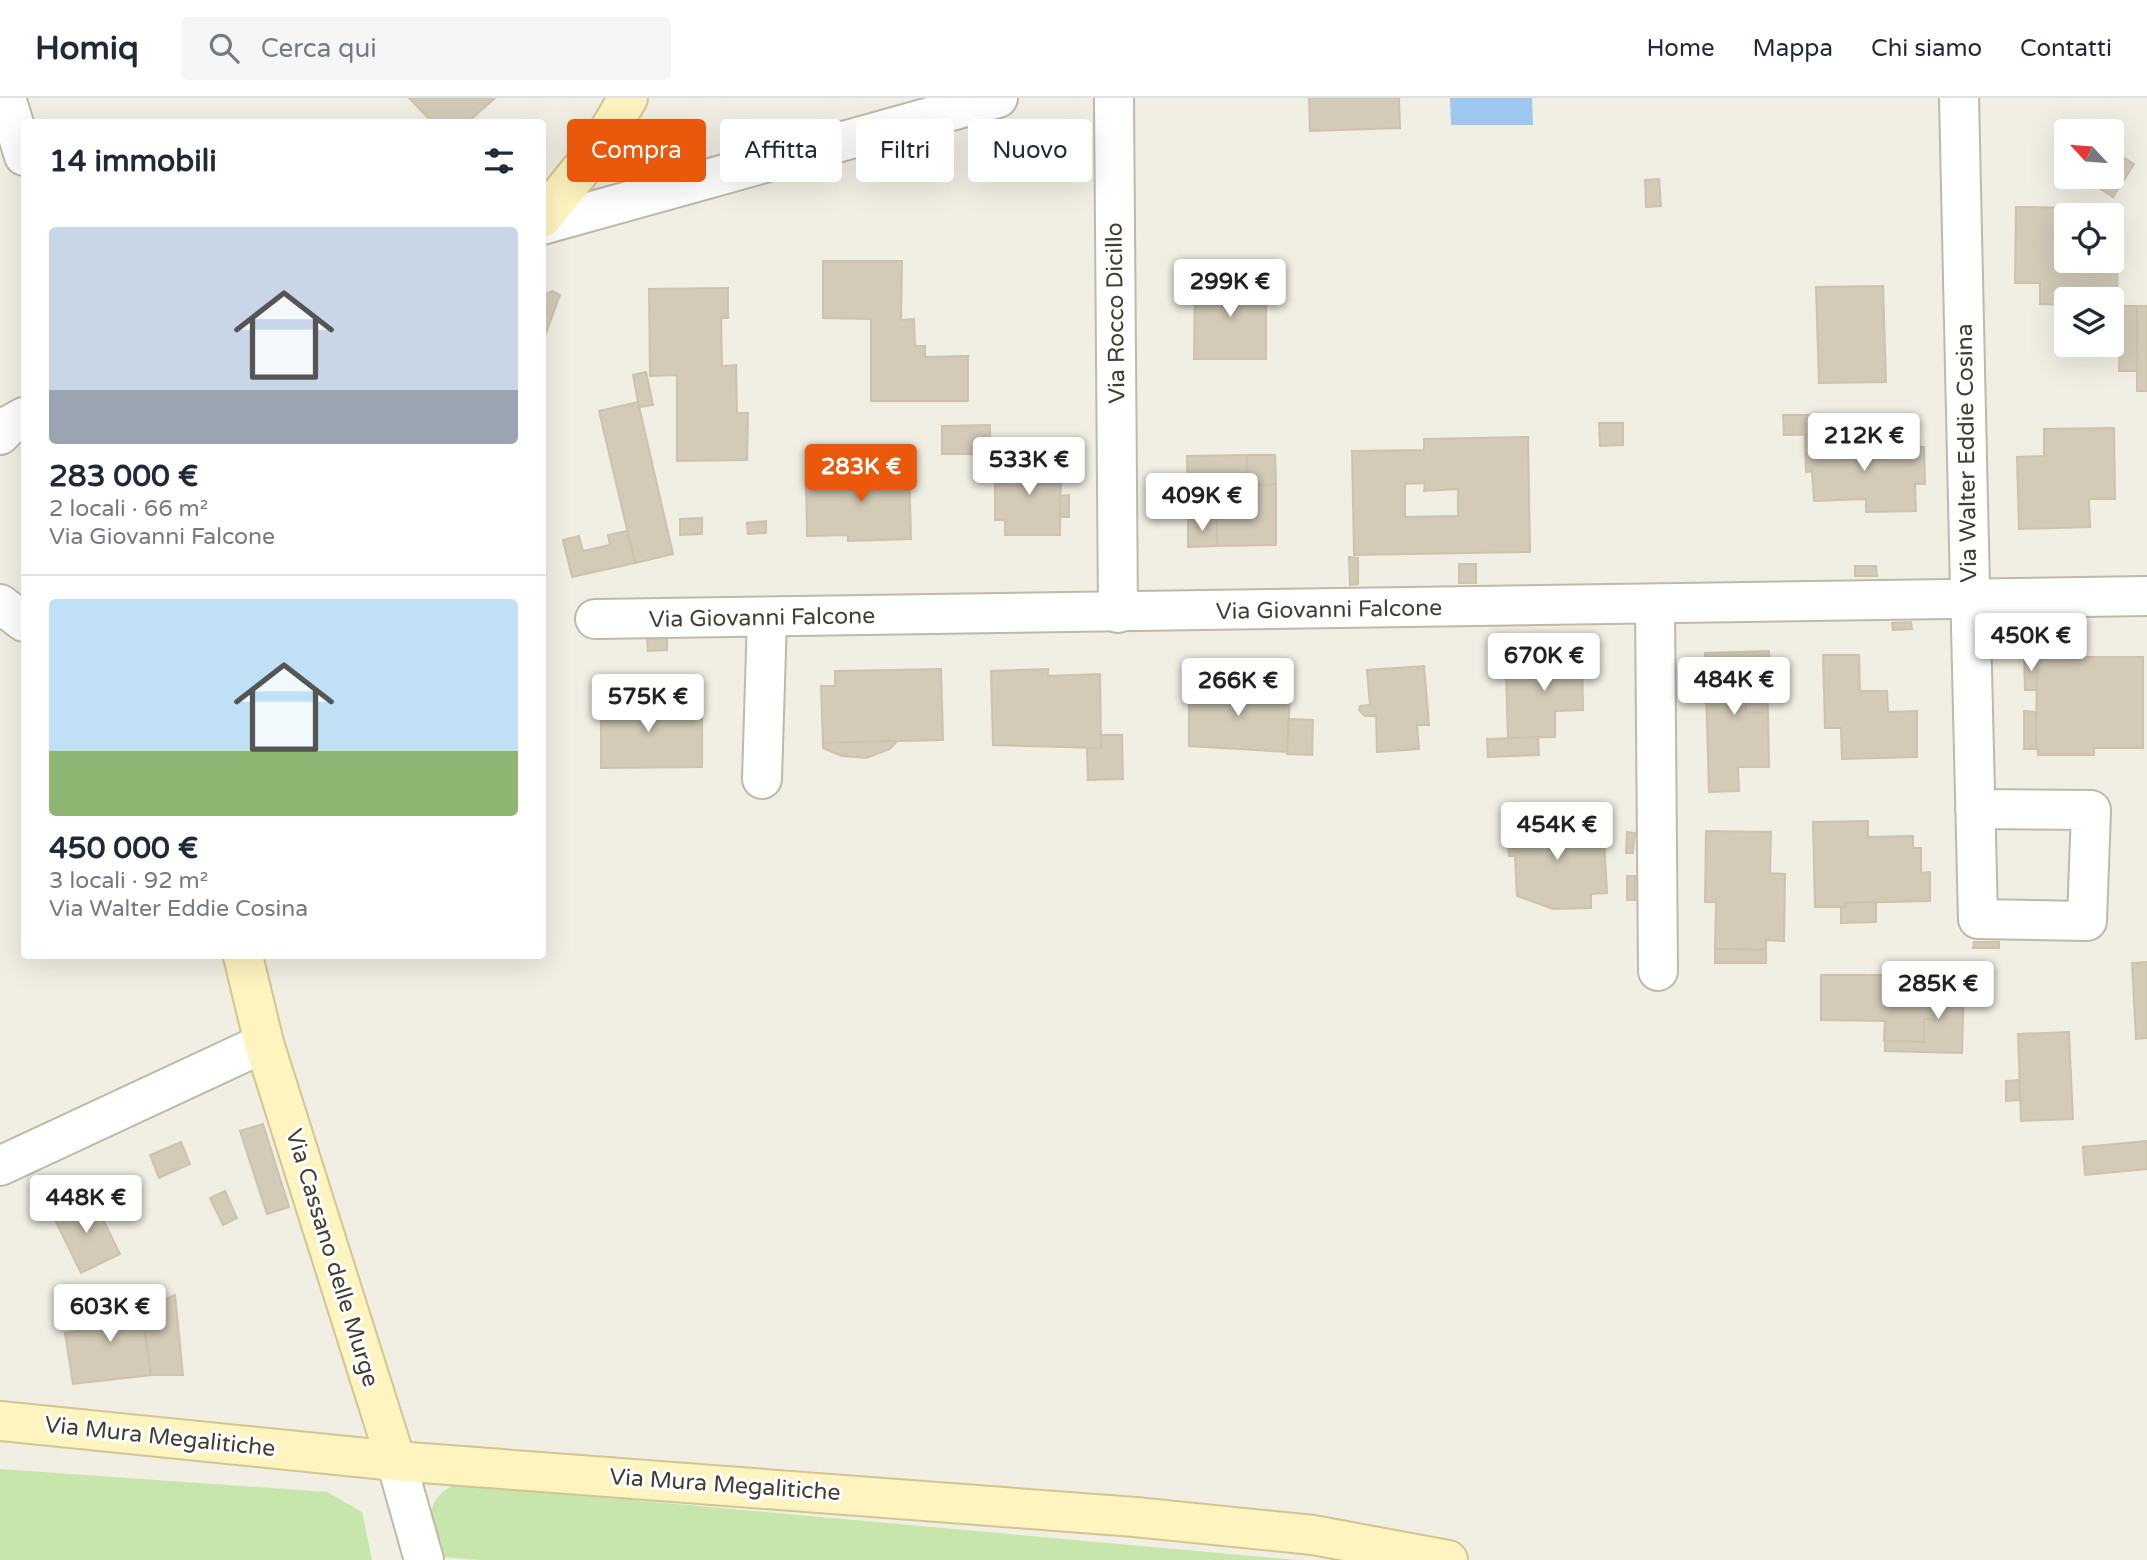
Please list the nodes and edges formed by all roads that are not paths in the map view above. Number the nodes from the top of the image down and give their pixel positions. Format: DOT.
graph roads {
  1 [pos="6,98"];
  2 [pos="628,98"];
  3 [pos="998,98"];
  4 [pos="1114,98"];
  5 [pos="1959,98"];
  6 [pos="21,146"];
  7 [pos="546,213"];
  8 [pos="546,224"];
  9 [pos="21,419"];
  10 [pos="0,435"];
  11 [pos="2147,596"];
  12 [pos="1971,600"];
  13 [pos="0,604"];
  14 [pos="1655,605"];
  15 [pos="1118,613"];
  16 [pos="767,618"];
  17 [pos="21,620"];
  18 [pos="595,620"];
  19 [pos="762,779"];
  20 [pos="1975,809"];
  21 [pos="244,959"];
  22 [pos="1658,971"];
  23 [pos="264,1043"];
  24 [pos="0,1166"];
  25 [pos="0,1421"];
  26 [pos="396,1461"];
  27 [pos="424,1560"];
  28 [pos="1448,1560"];
  1 -- 6 [label="street"];
  2 -- 7 [label="street"];
  3 -- 8 [label="street"];
  4 -- 15 [label="street, Via Rocco Dicillo"];
  5 -- 12 [label="street, Via Walter Eddie Cosina"];
  9 -- 10 [label="street"];
  11 -- 12 [label="street, Via Giovanni Falcone"];
  12 -- 14 [label="street, Via Giovanni Falcone"];
  12 -- 20 [label="street, Via Walter Eddie Cosina"];
  13 -- 17 [label="street"];
  14 -- 15 [label="street, Via Giovanni Falcone"];
  14 -- 22 [label="street"];
  15 -- 16 [label="street, Via Giovanni Falcone"];
  16 -- 18 [label="street, Via Giovanni Falcone"];
  16 -- 19 [label="street"];
  21 -- 23 [label="street, Via Cassano delle Murge"];
  23 -- 24 [label="street"];
  23 -- 26 [label="street, Via Cassano delle Murge"];
  25 -- 26 [label="street, Via Mura Megalitiche"];
  26 -- 27 [label="street, Via Cassano delle Murge"];
  26 -- 28 [label="street, Via Mura Megalitiche"];
}
